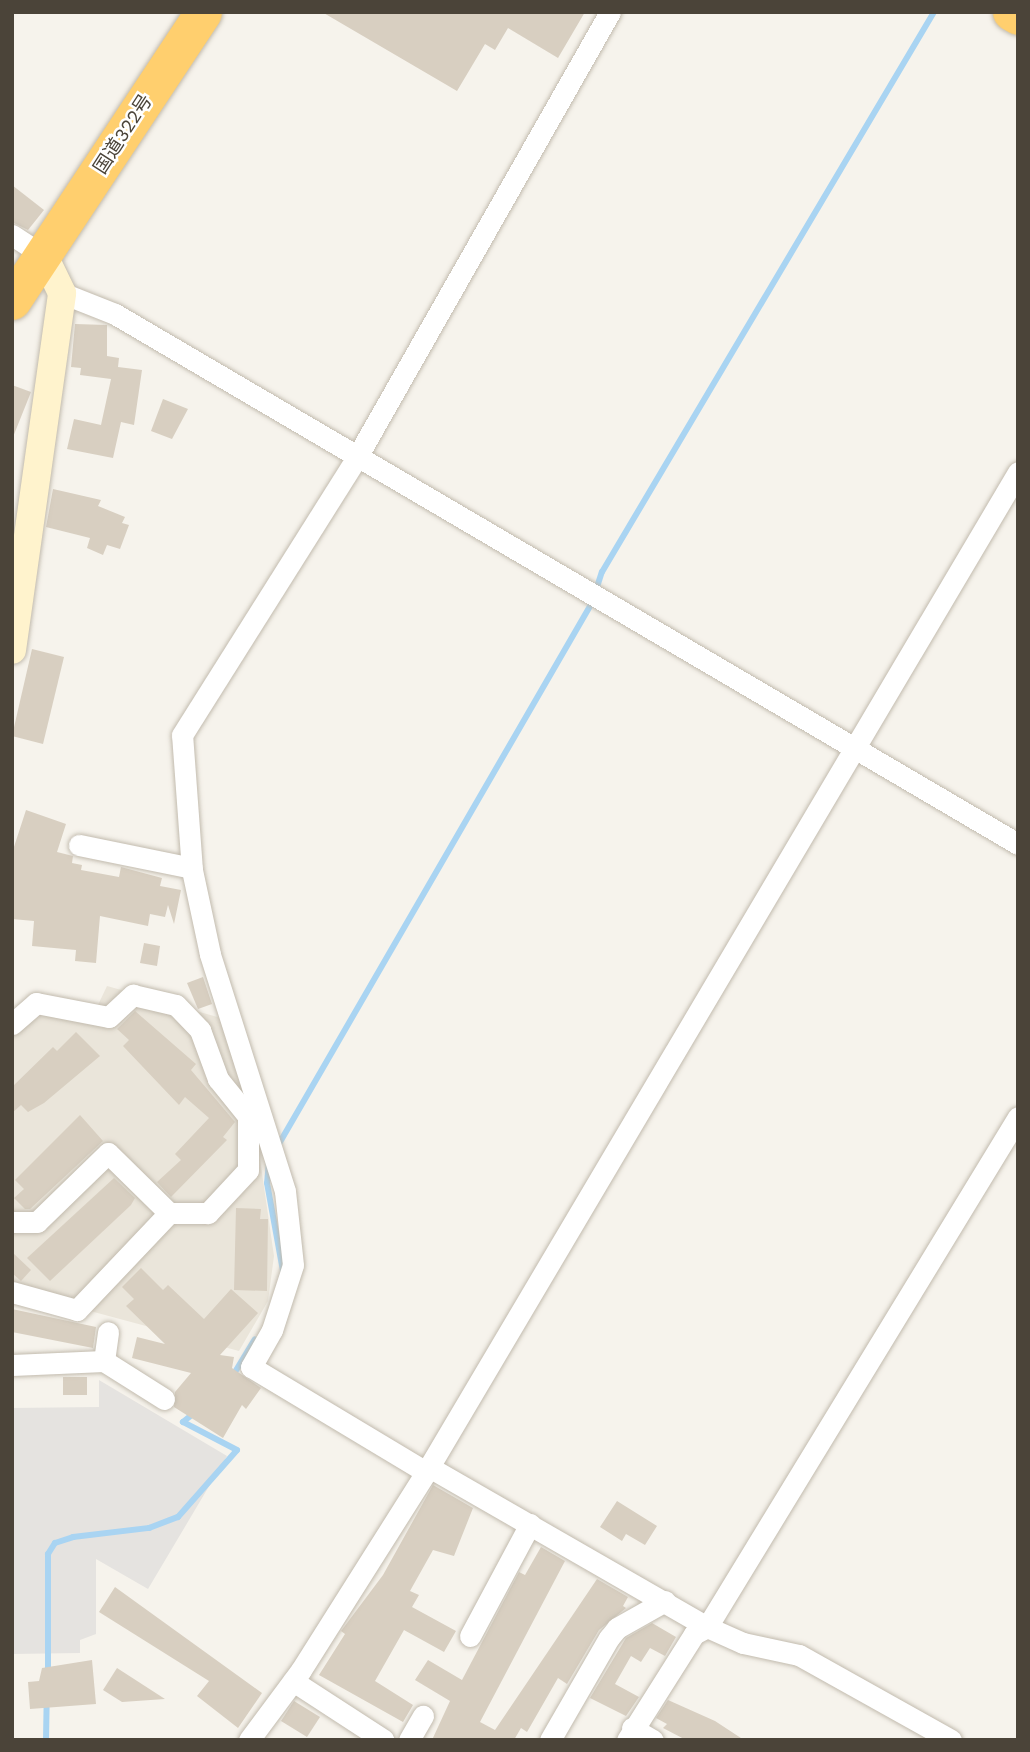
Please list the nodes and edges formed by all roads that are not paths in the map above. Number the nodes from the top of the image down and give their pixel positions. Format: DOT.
graph roads {
  1 [pos="203,12"];
  2 [pos="610,12"];
  3 [pos="1012,12"];
  4 [pos="1018,16"];
  5 [pos="12,236"];
  6 [pos="44,256"];
  7 [pos="62,293"];
  8 [pos="12,301"];
  9 [pos="357,457"];
  10 [pos="1018,472"];
  11 [pos="13,644"];
  12 [pos="856,751"];
  13 [pos="1018,844"];
  14 [pos="79,845"];
  15 [pos="192,868"];
  16 [pos="12,1024"];
  17 [pos="1018,1117"];
  18 [pos="169,1213"];
  19 [pos="12,1222"];
  20 [pos="12,1292"];
  21 [pos="108,1332"];
  22 [pos="104,1362"];
  23 [pos="12,1365"];
  24 [pos="164,1399"];
  25 [pos="427,1469"];
  26 [pos="530,1524"];
  27 [pos="665,1601"];
  28 [pos="707,1627"];
  29 [pos="470,1636"];
  30 [pos="293,1681"];
  31 [pos="423,1716"];
  32 [pos="630,1734"];
  33 [pos="249,1740"];
  34 [pos="384,1740"];
  35 [pos="409,1740"];
  36 [pos="550,1740"];
  37 [pos="653,1740"];
  38 [pos="951,1740"];
  1 -- 6 [label="highway, 国道322号"];
  2 -- 9 [label="street"];
  3 -- 4 [label="highway"];
  5 -- 6 [label="street"];
  6 -- 7 [label="street"];
  6 -- 8 [label="highway, 国道322号"];
  7 -- 9 [label="street"];
  7 -- 11 [label="street"];
  9 -- 12 [label="street"];
  9 -- 15 [label="street"];
  10 -- 12 [label="street"];
  12 -- 13 [label="street"];
  12 -- 25 [label="street"];
  14 -- 15 [label="street"];
  15 -- 25 [label="street"];
  16 -- 18 [label="street"];
  17 -- 28 [label="street"];
  18 -- 19 [label="street"];
  18 -- 20 [label="street"];
  21 -- 22 [label="street"];
  22 -- 23 [label="street"];
  22 -- 24 [label="street"];
  25 -- 26 [label="street"];
  25 -- 30 [label="street"];
  26 -- 27 [label="street"];
  26 -- 29 [label="street"];
  27 -- 28 [label="street"];
  27 -- 36 [label="street"];
  28 -- 32 [label="street"];
  28 -- 38 [label="street"];
  30 -- 33 [label="street"];
  30 -- 34 [label="street"];
  31 -- 35 [label="street"];
  32 -- 37 [label="street"];
}
